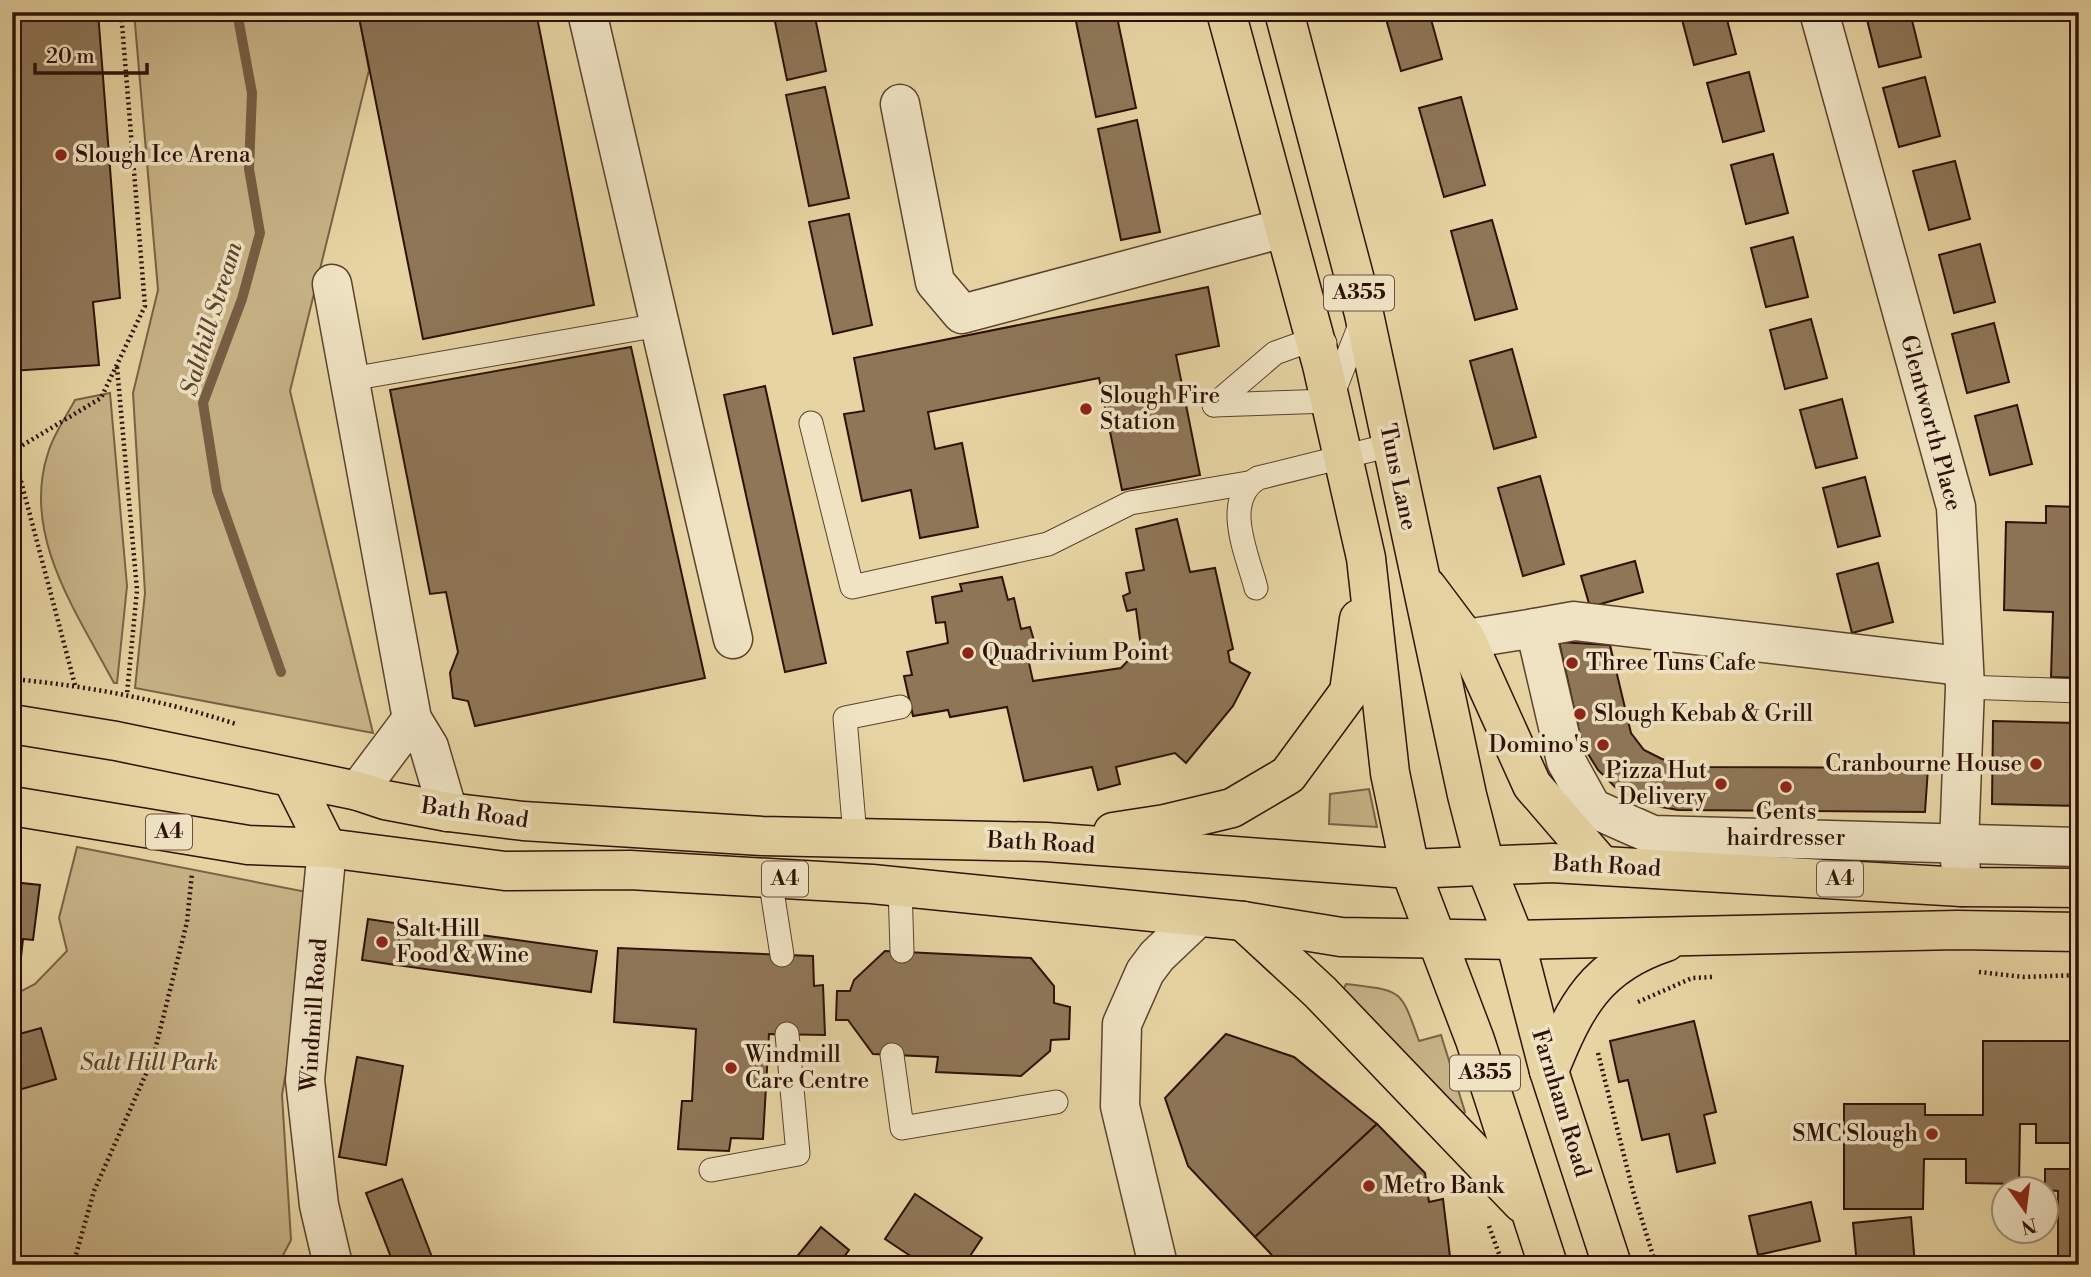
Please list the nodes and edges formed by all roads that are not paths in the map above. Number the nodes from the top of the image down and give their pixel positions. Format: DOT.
graph roads {
  1 [pos="587,12"];
  2 [pos="1226,12"];
  3 [pos="1284,12"];
  4 [pos="1819,12"];
  5 [pos="900,104"];
  6 [pos="1284,228"];
  7 [pos="332,284"];
  8 [pos="659,325"];
  9 [pos="1314,339"];
  10 [pos="1363,359"];
  11 [pos="351,379"];
  12 [pos="1330,401"];
  13 [pos="811,423"];
  14 [pos="1391,445"];
  15 [pos="1344,456"];
  16 [pos="1248,484"];
  17 [pos="1366,558"];
  18 [pos="1420,578"];
  19 [pos="1256,588"];
  20 [pos="1535,628"];
  21 [pos="733,639"];
  22 [pos="1466,639"];
  23 [pos="1963,676"];
  24 [pos="2079,691"];
  25 [pos="900,707"];
  26 [pos="412,719"];
  27 [pos="12,724"];
  28 [pos="293,780"];
  29 [pos="358,792"];
  30 [pos="12,806"];
  31 [pos="448,812"];
  32 [pos="633,827"];
  33 [pos="762,836"];
  34 [pos="855,836"];
  35 [pos="1046,842"];
  36 [pos="1959,845"];
  37 [pos="327,848"];
  38 [pos="2079,848"];
  39 [pos="1485,865"];
  40 [pos="1601,865"];
  41 [pos="1410,869"];
  42 [pos="630,870"];
  43 [pos="770,878"];
  44 [pos="900,887"];
  45 [pos="1962,887"];
  46 [pos="2079,888"];
  47 [pos="1196,919"];
  48 [pos="1243,921"];
  49 [pos="2079,932"];
  50 [pos="1723,934"];
  51 [pos="1437,939"];
  52 [pos="1515,940"];
  53 [pos="902,951"];
  54 [pos="782,955"];
  55 [pos="787,1034"];
  56 [pos="892,1055"];
  57 [pos="1549,1071"];
  58 [pos="1056,1102"];
  59 [pos="711,1170"];
  60 [pos="1528,1210"];
  61 [pos="1543,1260"];
  62 [pos="333,1265"];
  63 [pos="1158,1265"];
  64 [pos="1612,1265"];
  1 -- 8 [label="street"];
  2 -- 6 [label="main road, Tuns Lane / A355"];
  3 -- 10 [label="main road, Tuns Lane / A355"];
  4 -- 23 [label="street, Glentworth Place"];
  5 -- 6 [label="street"];
  6 -- 9 [label="main road, Tuns Lane / A355"];
  7 -- 11 [label="street"];
  8 -- 11 [label="lane"];
  8 -- 21 [label="street"];
  9 -- 10 [label="lane"];
  9 -- 12 [label="main road, Tuns Lane / A355"];
  9 -- 12 [label="lane"];
  10 -- 12 [label="lane"];
  10 -- 14 [label="main road, Tuns Lane / A355"];
  11 -- 26 [label="street"];
  12 -- 15 [label="main road, Tuns Lane / A355"];
  13 -- 16 [label="lane"];
  14 -- 15 [label="lane"];
  14 -- 18 [label="main road, Tuns Lane / A355"];
  15 -- 16 [label="lane"];
  15 -- 17 [label="main road, Tuns Lane / A355"];
  16 -- 19 [label="lane"];
  17 -- 35 [label="main road"];
  17 -- 41 [label="main road, Tuns Lane / A355"];
  18 -- 22 [label="main road"];
  18 -- 39 [label="main road, Tuns Lane / A355"];
  20 -- 22 [label="street"];
  20 -- 23 [label="street"];
  20 -- 36 [label="street, Bath Road"];
  22 -- 40 [label="main road"];
  23 -- 24 [label="lane"];
  23 -- 36 [label="street, Glentworth Place"];
  25 -- 34 [label="lane"];
  26 -- 29 [label="street"];
  26 -- 31 [label="street"];
  27 -- 28 [label="main road, Bath Road / A4"];
  28 -- 29 [label="main road, Bath Road / A4"];
  28 -- 37 [label="main road"];
  29 -- 31 [label="main road, Bath Road / A4"];
  30 -- 37 [label="main road, A4"];
  31 -- 32 [label="main road, Bath Road / A4"];
  32 -- 33 [label="main road, Bath Road / A4"];
  32 -- 42 [label="main road"];
  33 -- 34 [label="main road, Bath Road / A4"];
  33 -- 43 [label="main road"];
  34 -- 35 [label="main road, Bath Road / A4"];
  35 -- 41 [label="main road, Bath Road / A4"];
  36 -- 38 [label="street, Bath Road"];
  36 -- 45 [label="street, Glentworth Place"];
  37 -- 42 [label="main road, A4"];
  37 -- 62 [label="street, Windmill Road"];
  39 -- 40 [label="main road, Bath Road / A4"];
  39 -- 41 [label="main road, Bath Road / A4"];
  39 -- 52 [label="main road, Tuns Lane / A355"];
  40 -- 45 [label="main road, Bath Road / A4"];
  41 -- 51 [label="main road, Tuns Lane / A355"];
  42 -- 43 [label="main road, A4"];
  43 -- 44 [label="main road, A4"];
  43 -- 54 [label="lane"];
  44 -- 47 [label="main road, A4"];
  44 -- 53 [label="lane"];
  45 -- 46 [label="main road, Bath Road / A4"];
  47 -- 48 [label="main road, A4"];
  47 -- 63 [label="street"];
  48 -- 51 [label="main road, A4"];
  48 -- 60 [label="main road"];
  49 -- 50 [label="main road, A4"];
  50 -- 52 [label="main road, A4"];
  50 -- 57 [label="main road"];
  51 -- 52 [label="main road, A4"];
  51 -- 60 [label="main road, A355"];
  52 -- 57 [label="main road, Farnham Road / A355"];
  55 -- 59 [label="lane"];
  56 -- 58 [label="lane"];
  57 -- 64 [label="main road, Farnham Road / A355"];
  60 -- 61 [label="main road, A355"];
}
